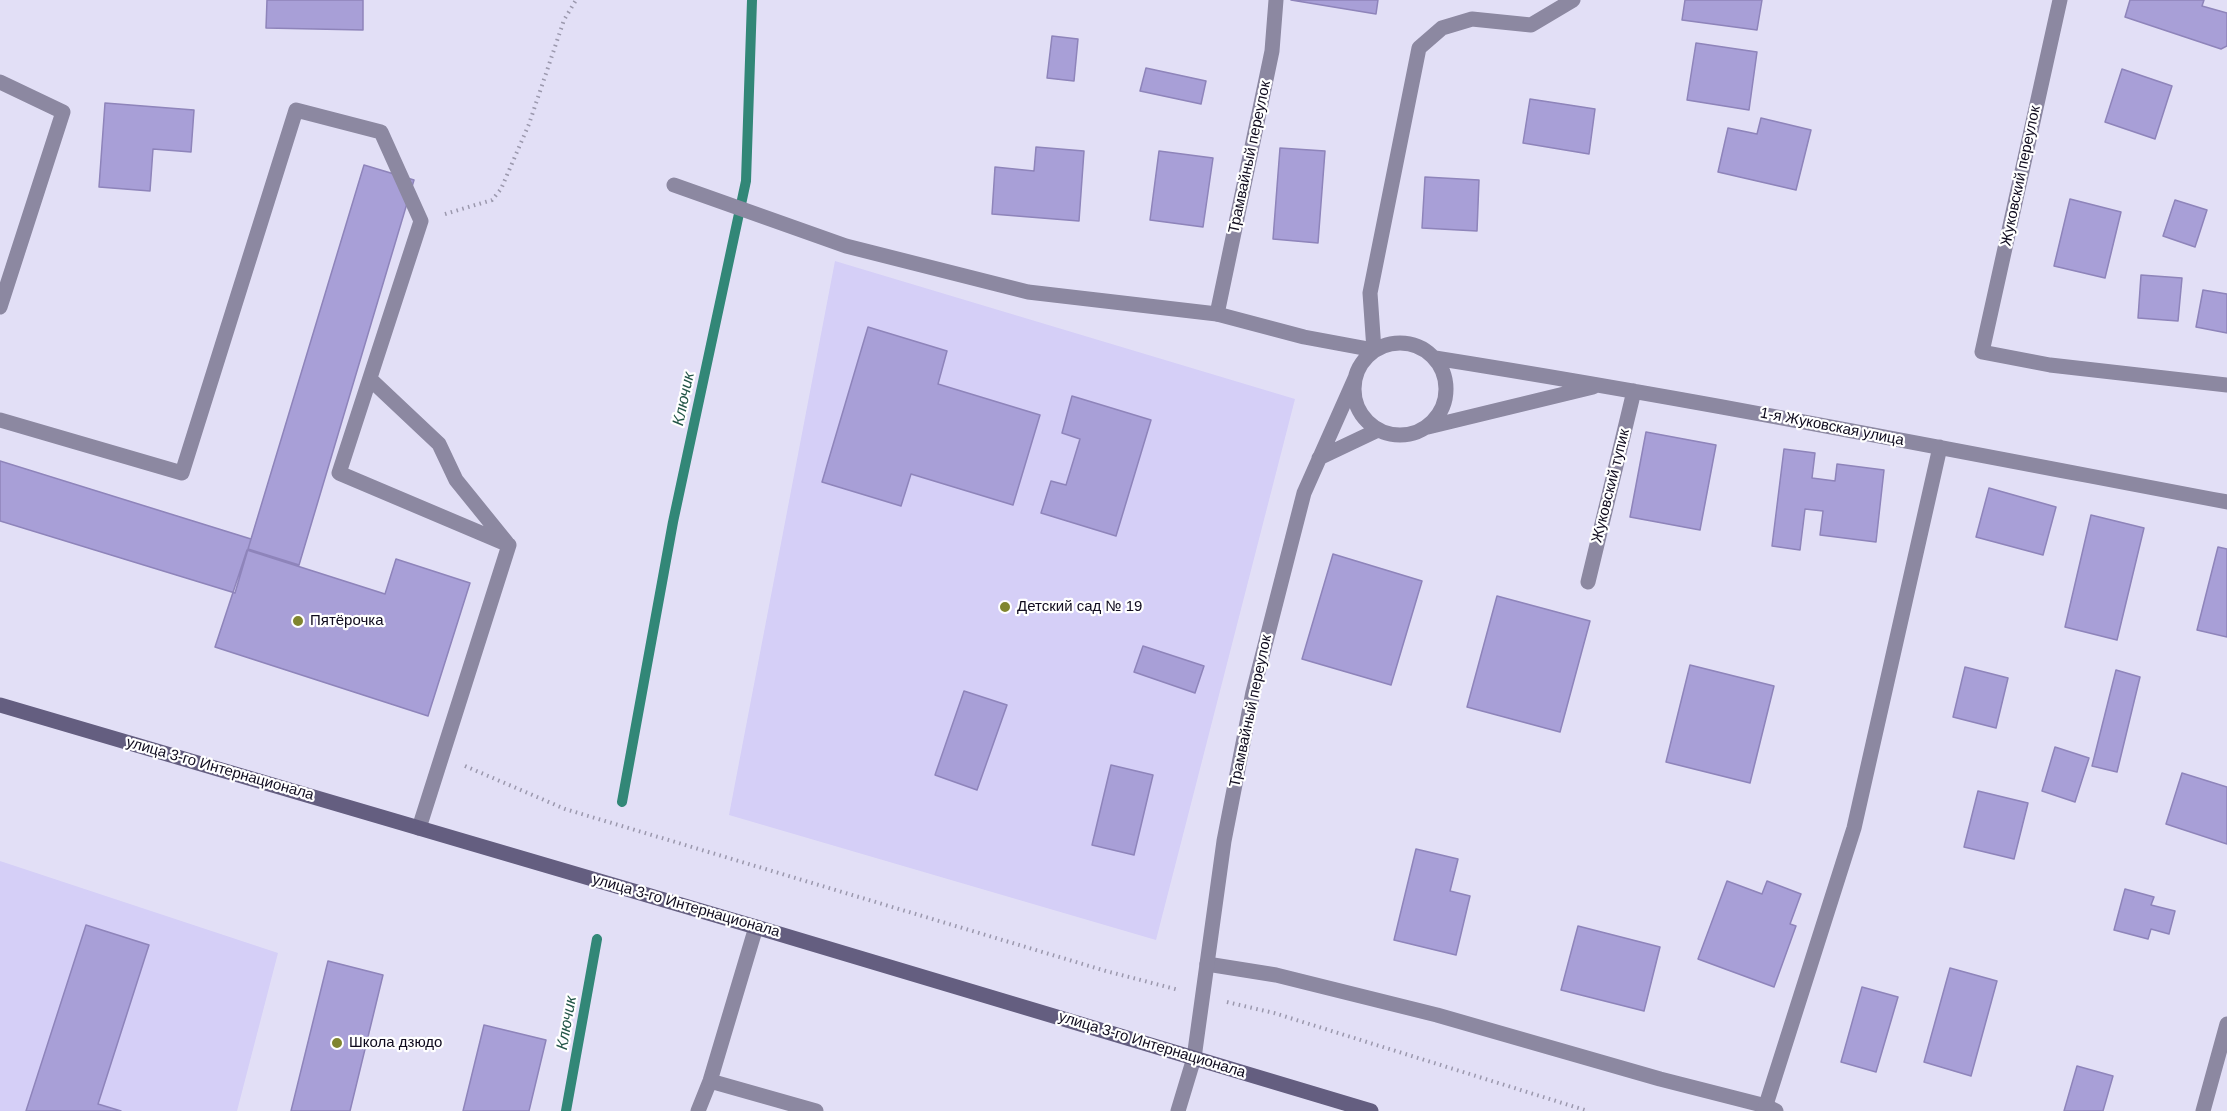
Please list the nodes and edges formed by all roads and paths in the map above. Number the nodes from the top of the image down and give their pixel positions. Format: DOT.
graph roads {
  1 [pos="576,0"];
  2 [pos="1276,0"];
  3 [pos="1573,0"];
  4 [pos="2060,0"];
  5 [pos="0,82"];
  6 [pos="674,186"];
  7 [pos="421,221"];
  8 [pos="0,307"];
  9 [pos="1217,314"];
  10 [pos="1374,351"];
  11 [pos="1435,358"];
  12 [pos="1356,376"];
  13 [pos="370,379"];
  14 [pos="1602,385"];
  15 [pos="2227,385"];
  16 [pos="1635,391"];
  17 [pos="0,420"];
  18 [pos="1428,427"];
  19 [pos="1378,430"];
  20 [pos="1940,447"];
  21 [pos="1319,458"];
  22 [pos="2227,502"];
  23 [pos="509,545"];
  24 [pos="1588,582"];
  25 [pos="0,705"];
  26 [pos="442,756"];
  27 [pos="419,828"];
  28 [pos="756,927"];
  29 [pos="1207,964"];
  30 [pos="1202,997"];
  31 [pos="2227,1024"];
  32 [pos="1194,1058"];
  33 [pos="710,1081"];
  34 [pos="1769,1109"];
  35 [pos="698,1111"];
  36 [pos="816,1111"];
  37 [pos="1178,1111"];
  38 [pos="1371,1111"];
  39 [pos="1588,1111"];
  40 [pos="2203,1111"];
  1 -- 7 [label="path"];
  2 -- 9 [label="street, Трамвайный переулок"];
  3 -- 10 [label="street"];
  4 -- 15 [label="street, Жуковский переулок"];
  5 -- 8 [label="street"];
  6 -- 9 [label="street"];
  7 -- 13 [label="street"];
  7 -- 17 [label="street"];
  9 -- 10 [label="street"];
  10 -- 11 [label="street"];
  10 -- 12 [label="street"];
  11 -- 14 [label="street, 1-я Жуковская улица"];
  11 -- 18 [label="street"];
  12 -- 19 [label="street"];
  12 -- 21 [label="street, Трамвайный переулок"];
  13 -- 23 [label="street"];
  13 -- 23 [label="street"];
  14 -- 16 [label="street, 1-я Жуковская улица"];
  14 -- 18 [label="street"];
  16 -- 20 [label="street, 1-я Жуковская улица"];
  16 -- 24 [label="street, Жуковский тупик"];
  18 -- 19 [label="street"];
  19 -- 21 [label="street"];
  20 -- 22 [label="street, 1-я Жуковская улица"];
  20 -- 34 [label="street"];
  21 -- 29 [label="street, Трамвайный переулок"];
  23 -- 26 [label="street"];
  25 -- 27 [label="main road, улица 3-го Интернационала"];
  26 -- 27 [label="street"];
  26 -- 30 [label="path"];
  27 -- 28 [label="main road, улица 3-го Интернационала"];
  28 -- 32 [label="main road, улица 3-го Интернационала"];
  28 -- 33 [label="street"];
  29 -- 30 [label="street, Трамвайный переулок"];
  29 -- 34 [label="street"];
  30 -- 32 [label="street, Трамвайный переулок"];
  30 -- 39 [label="path"];
  31 -- 40 [label="street"];
  32 -- 37 [label="street, Трамвайный переулок"];
  32 -- 38 [label="main road, улица 3-го Интернационала"];
  33 -- 35 [label="street"];
  33 -- 36 [label="street"];
}
